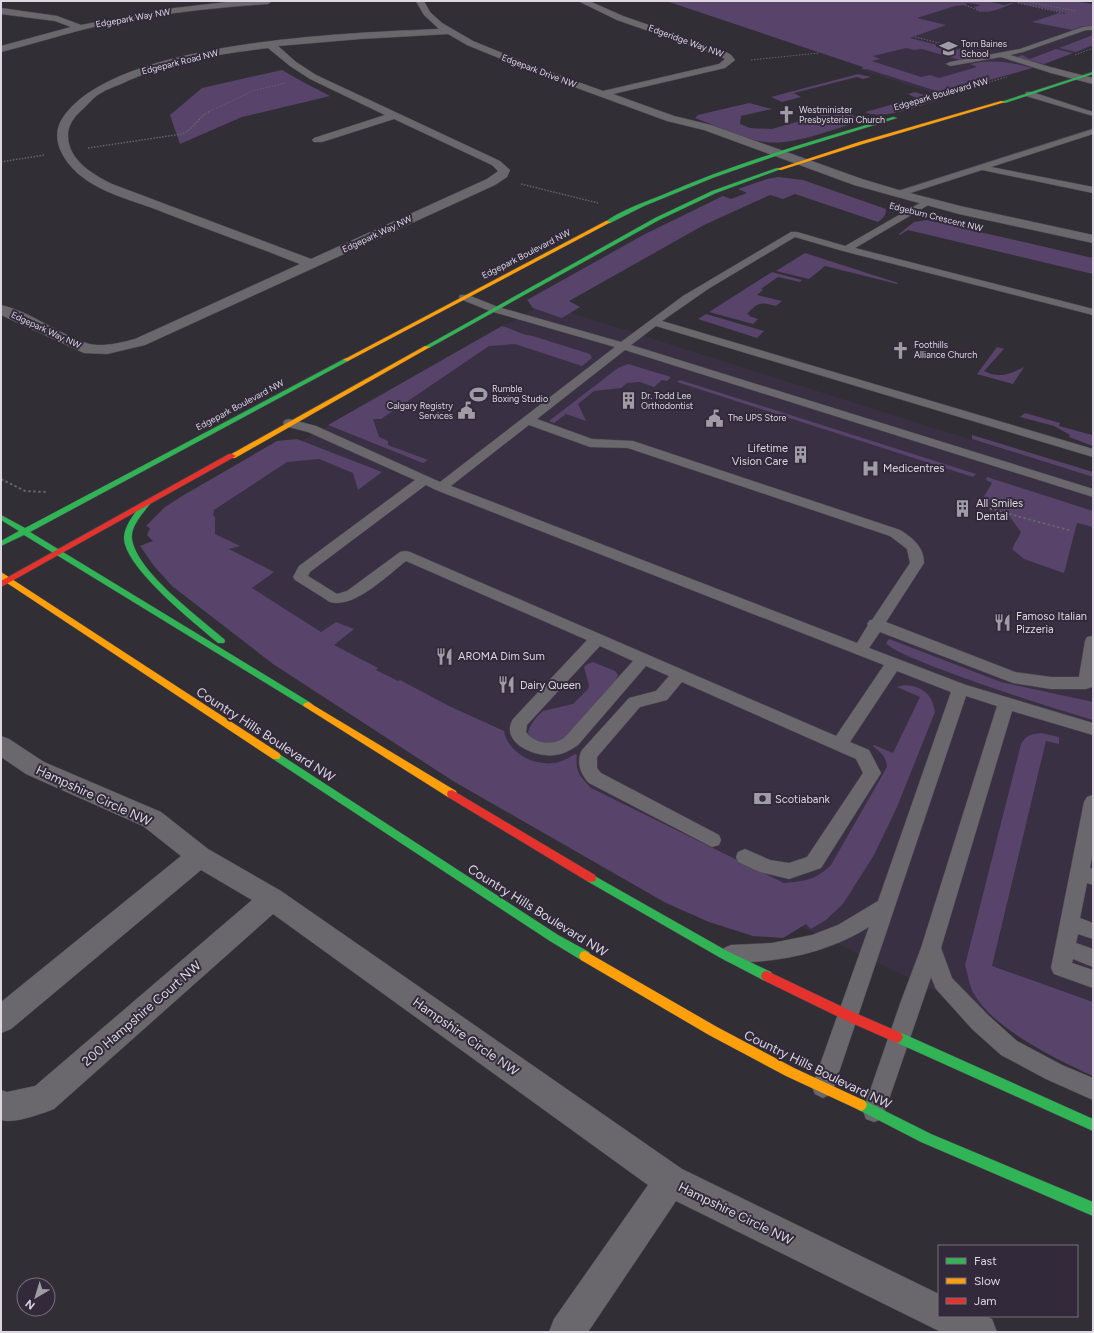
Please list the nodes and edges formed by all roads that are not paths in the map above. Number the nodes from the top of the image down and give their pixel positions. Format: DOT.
graph roads {
  1 [pos="268,1"];
  2 [pos="420,1"];
  3 [pos="582,1"];
  4 [pos="233,2"];
  5 [pos="1,11"];
  6 [pos="81,28"];
  7 [pos="1093,28"];
  8 [pos="448,31"];
  9 [pos="271,45"];
  10 [pos="1,49"];
  11 [pos="1001,54"];
  12 [pos="950,64"];
  13 [pos="1074,65"];
  14 [pos="1054,71"];
  15 [pos="1093,73"];
  16 [pos="1039,76"];
  17 [pos="1080,78"];
  18 [pos="1093,81"];
  19 [pos="602,94"];
  20 [pos="1029,94"];
  21 [pos="1093,114"];
  22 [pos="393,116"];
  23 [pos="902,116"];
  24 [pos="671,119"];
  25 [pos="881,122"];
  26 [pos="906,130"];
  27 [pos="1093,131"];
  28 [pos="703,138"];
  29 [pos="318,140"];
  30 [pos="777,152"];
  31 [pos="742,153"];
  32 [pos="760,159"];
  33 [pos="980,167"];
  34 [pos="783,168"];
  35 [pos="800,168"];
  36 [pos="1093,190"];
  37 [pos="898,194"];
  38 [pos="927,202"];
  39 [pos="899,208"];
  40 [pos="912,212"];
  41 [pos="926,215"];
  42 [pos="1093,239"];
  43 [pos="846,249"];
  44 [pos="312,264"];
  45 [pos="464,297"];
  46 [pos="1,309"];
  47 [pos="494,309"];
  48 [pos="1093,312"];
  49 [pos="654,322"];
  50 [pos="623,346"];
  51 [pos="528,420"];
  52 [pos="289,423"];
  53 [pos="1093,453"];
  54 [pos="424,480"];
  55 [pos="441,487"];
  56 [pos="1093,493"];
  57 [pos="147,502"];
  58 [pos="1,517"];
  59 [pos="25,531"];
  60 [pos="1,544"];
  61 [pos="58,552"];
  62 [pos="3,580"];
  63 [pos="875,624"];
  64 [pos="597,639"];
  65 [pos="1093,641"];
  66 [pos="860,650"];
  67 [pos="644,659"];
  68 [pos="894,663"];
  69 [pos="680,674"];
  70 [pos="263,678"];
  71 [pos="960,689"];
  72 [pos="1006,703"];
  73 [pos="1093,729"];
  74 [pos="838,744"];
  75 [pos="1,745"];
  76 [pos="1092,814"];
  77 [pos="712,840"];
  78 [pos="1089,846"];
  79 [pos="199,856"];
  80 [pos="744,857"];
  81 [pos="1086,874"];
  82 [pos="272,899"];
  83 [pos="886,906"];
  84 [pos="1069,923"];
  85 [pos="1093,932"];
  86 [pos="1064,947"];
  87 [pos="930,948"];
  88 [pos="723,954"];
  89 [pos="1093,958"];
  90 [pos="1093,979"];
  91 [pos="849,1016"];
  92 [pos="1,1020"];
  93 [pos="900,1038"];
  94 [pos="823,1087"];
  95 [pos="1093,1089"];
  96 [pos="1,1105"];
  97 [pos="874,1111"];
  98 [pos="1093,1125"];
  99 [pos="670,1181"];
  100 [pos="1093,1209"];
  101 [pos="938,1312"];
  102 [pos="948,1317"];
  103 [pos="567,1332"];
  104 [pos="979,1332"];
  1 -- 4 [label="street, Edgepark Way NW"];
  2 -- 8 [label="street, Edgepark Drive NW"];
  3 -- 19 [label="street, Edgeridge Way NW"];
  4 -- 6 [label="street, Edgepark Way NW"];
  5 -- 6 [label="street"];
  6 -- 10 [label="street, Edgepark Way NW"];
  7 -- 11 [label="lane"];
  8 -- 9 [label="street, Edgepark Road NW"];
  8 -- 19 [label="street, Edgepark Drive NW"];
  9 -- 22 [label="street"];
  9 -- 44 [label="street, Edgepark Road NW"];
  11 -- 12 [label="lane"];
  11 -- 14 [label="lane"];
  13 -- 14 [label="street"];
  14 -- 16 [label="street"];
  14 -- 17 [label="street"];
  15 -- 17 [label="street"];
  17 -- 18 [label="street"];
  17 -- 20 [label="street"];
  19 -- 24 [label="street, Edgepark Drive NW"];
  20 -- 21 [label="lane"];
  20 -- 26 [label="street"];
  22 -- 29 [label="street"];
  22 -- 44 [label="street, Edgepark Way NW"];
  23 -- 25 [label="street, Edgepark Boulevard NW"];
  24 -- 28 [label="street, Edgepark Drive NW"];
  24 -- 30 [label="street, Edgepark Drive NW"];
  25 -- 26 [label="street"];
  25 -- 30 [label="street, Edgepark Boulevard NW"];
  26 -- 35 [label="street"];
  27 -- 33 [label="lane"];
  30 -- 32 [label="street, Edgepark Boulevard NW"];
  30 -- 35 [label="street, Edgepark Drive NW"];
  31 -- 32 [label="street"];
  32 -- 34 [label="street"];
  32 -- 45 [label="street, Edgepark Boulevard NW"];
  33 -- 36 [label="lane"];
  33 -- 37 [label="lane"];
  34 -- 35 [label="street, Edgeburn Crescent NW"];
  34 -- 47 [label="street"];
  35 -- 37 [label="street, Edgeburn Crescent NW"];
  37 -- 38 [label="street, Edgeburn Crescent NW"];
  38 -- 40 [label="lane"];
  38 -- 42 [label="street, Edgeburn Crescent NW"];
  39 -- 40 [label="street, Edgeburn Crescent NW"];
  40 -- 41 [label="street, Edgeburn Crescent NW"];
  40 -- 43 [label="lane"];
  43 -- 48 [label="lane"];
  43 -- 49 [label="lane"];
  44 -- 46 [label="street, Edgepark Way NW"];
  45 -- 47 [label="lane"];
  45 -- 59 [label="street, Edgepark Boulevard NW"];
  47 -- 50 [label="lane"];
  47 -- 52 [label="street"];
  49 -- 50 [label="lane"];
  49 -- 53 [label="lane"];
  50 -- 51 [label="lane"];
  50 -- 56 [label="lane"];
  51 -- 55 [label="lane"];
  51 -- 63 [label="lane"];
  52 -- 54 [label="lane"];
  52 -- 57 [label="street"];
  54 -- 55 [label="lane"];
  54 -- 64 [label="lane"];
  55 -- 66 [label="lane"];
  57 -- 61 [label="street"];
  57 -- 70 [label="street"];
  58 -- 59 [label="street"];
  59 -- 60 [label="street, Edgepark Boulevard NW"];
  59 -- 61 [label="street"];
  61 -- 62 [label="street"];
  61 -- 70 [label="street"];
  62 -- 94 [label="street, Country Hills Boulevard NW"];
  63 -- 65 [label="lane"];
  63 -- 66 [label="lane"];
  64 -- 67 [label="lane"];
  64 -- 67 [label="lane"];
  66 -- 68 [label="lane"];
  67 -- 69 [label="lane"];
  68 -- 71 [label="lane"];
  68 -- 74 [label="lane"];
  69 -- 74 [label="lane"];
  69 -- 77 [label="lane"];
  70 -- 88 [label="street"];
  71 -- 72 [label="lane"];
  71 -- 83 [label="lane"];
  72 -- 73 [label="lane"];
  72 -- 87 [label="lane"];
  74 -- 80 [label="lane"];
  75 -- 79 [label="street, Hampshire Circle NW"];
  76 -- 78 [label="lane"];
  78 -- 81 [label="lane"];
  79 -- 82 [label="street, Hampshire Circle NW"];
  79 -- 92 [label="street"];
  81 -- 84 [label="lane"];
  82 -- 96 [label="street, 200 Hampshire Court NW"];
  82 -- 99 [label="street, Hampshire Circle NW"];
  83 -- 88 [label="lane"];
  83 -- 91 [label="lane"];
  84 -- 85 [label="lane"];
  84 -- 86 [label="lane"];
  86 -- 89 [label="lane"];
  86 -- 90 [label="lane"];
  87 -- 93 [label="lane"];
  87 -- 95 [label="lane"];
  88 -- 91 [label="street"];
  91 -- 93 [label="street"];
  91 -- 94 [label="lane"];
  93 -- 97 [label="lane"];
  93 -- 98 [label="street"];
  94 -- 97 [label="street, Country Hills Boulevard NW"];
  97 -- 100 [label="street, Country Hills Boulevard NW"];
  99 -- 101 [label="street, Hampshire Circle NW"];
  99 -- 103 [label="street"];
  102 -- 104 [label="street"];
}
